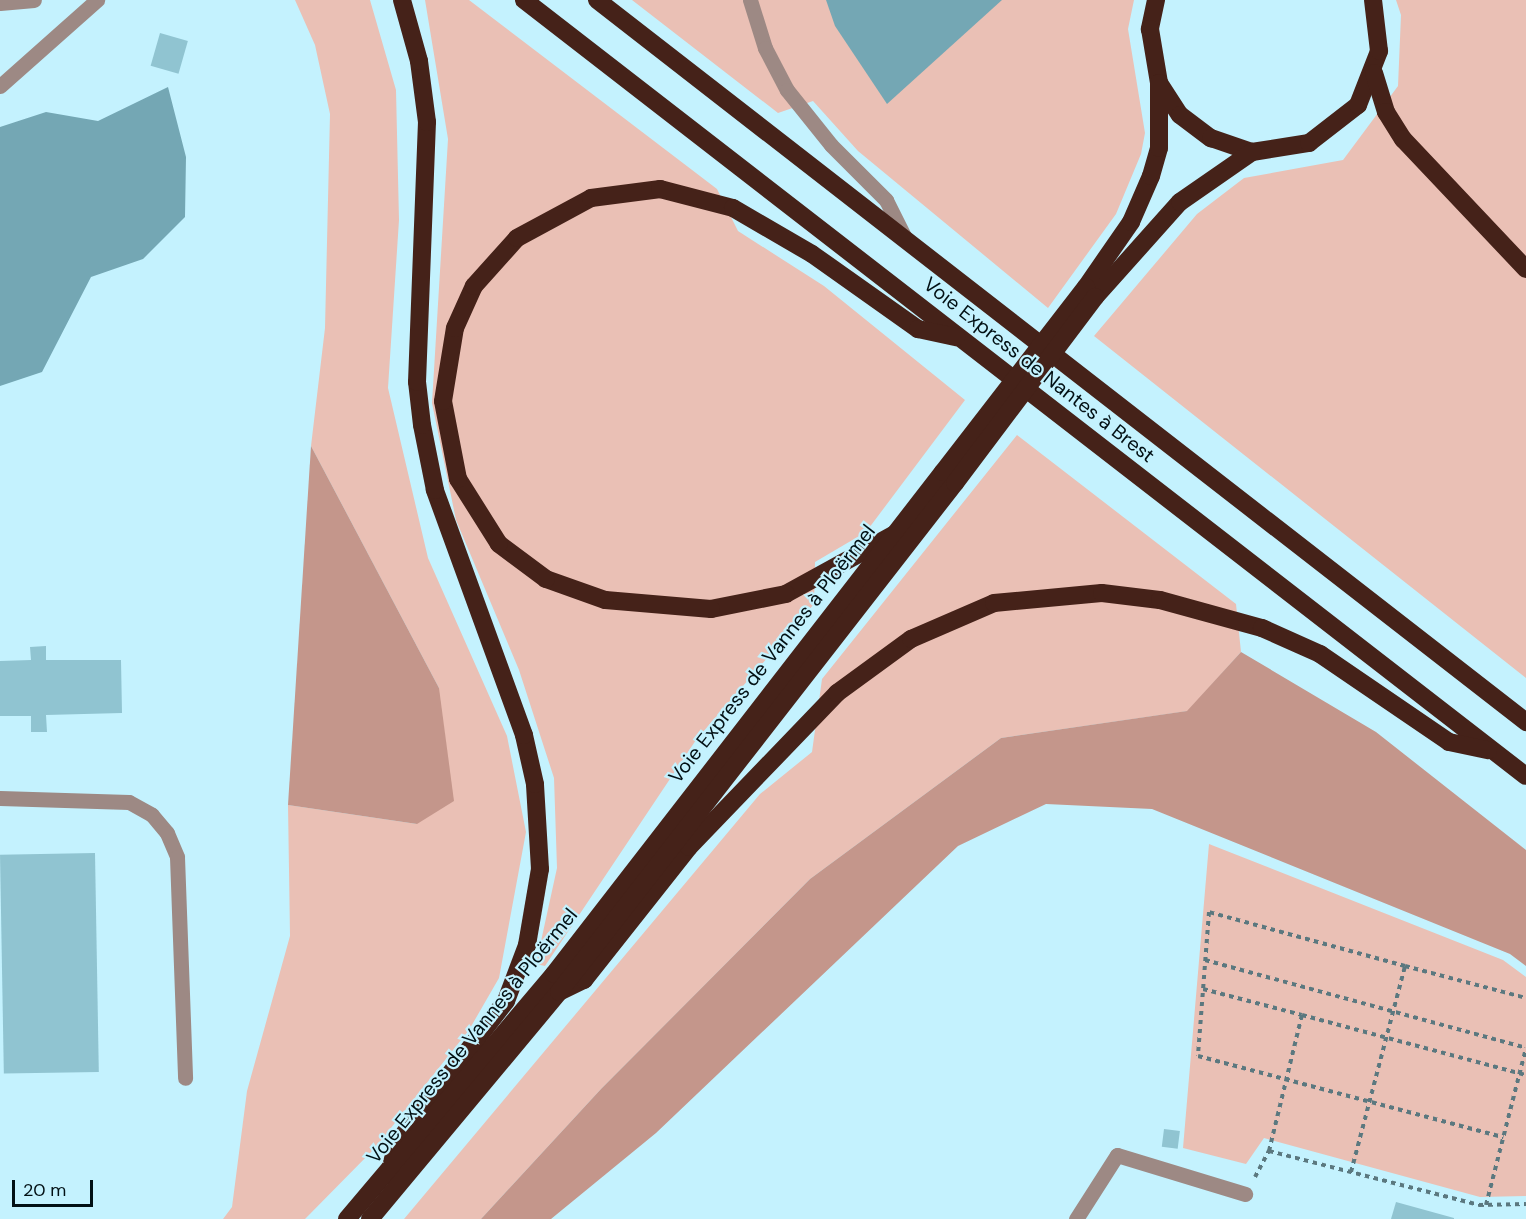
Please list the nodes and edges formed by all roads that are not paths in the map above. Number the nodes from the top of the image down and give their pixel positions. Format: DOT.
graph roads {
  1 [pos="34,0"];
  2 [pos="98,0"];
  3 [pos="402,0"];
  4 [pos="524,0"];
  5 [pos="597,0"];
  6 [pos="750,0"];
  7 [pos="1373,0"];
  8 [pos="1156,1"];
  9 [pos="0,3"];
  10 [pos="1374,73"];
  11 [pos="1159,83"];
  12 [pos="0,86"];
  13 [pos="1252,152"];
  14 [pos="906,240"];
  15 [pos="1526,269"];
  16 [pos="1091,292"];
  17 [pos="960,338"];
  18 [pos="949,478"];
  19 [pos="895,534"];
  20 [pos="1526,722"];
  21 [pos="1493,750"];
  22 [pos="1526,776"];
  23 [pos="0,798"];
  24 [pos="559,992"];
  25 [pos="185,1078"];
  26 [pos="389,1175"];
  27 [pos="1245,1194"];
  28 [pos="347,1219"];
  29 [pos="370,1219"];
  30 [pos="1076,1219"];
  1 -- 9 [label="lane"];
  2 -- 12 [label="lane"];
  3 -- 26 [label="highway"];
  4 -- 17 [label="highway, Voie Express de Nantes à Brest"];
  5 -- 14 [label="highway, Voie Express de Nantes à Brest"];
  6 -- 14 [label="lane"];
  7 -- 10 [label="highway"];
  8 -- 11 [label="highway"];
  10 -- 13 [label="highway"];
  10 -- 15 [label="highway"];
  11 -- 13 [label="highway"];
  11 -- 16 [label="highway, Voie Express de Vannes à Ploërmel"];
  13 -- 16 [label="highway, Voie Express de Vannes à Ploërmel"];
  14 -- 20 [label="highway, Voie Express de Nantes à Brest"];
  16 -- 18 [label="highway, Voie Express de Vannes à Ploërmel, bridge"];
  17 -- 19 [label="highway"];
  17 -- 21 [label="highway, Voie Express de Nantes à Brest"];
  18 -- 19 [label="highway, Voie Express de Vannes à Ploërmel"];
  18 -- 24 [label="highway, Voie Express de Vannes à Ploërmel"];
  19 -- 26 [label="highway, Voie Express de Vannes à Ploërmel"];
  21 -- 22 [label="highway, Voie Express de Nantes à Brest"];
  21 -- 24 [label="highway"];
  23 -- 25 [label="lane"];
  24 -- 29 [label="highway, Voie Express de Vannes à Ploërmel"];
  26 -- 28 [label="highway, Voie Express de Vannes à Ploërmel"];
  27 -- 30 [label="lane"];
}
